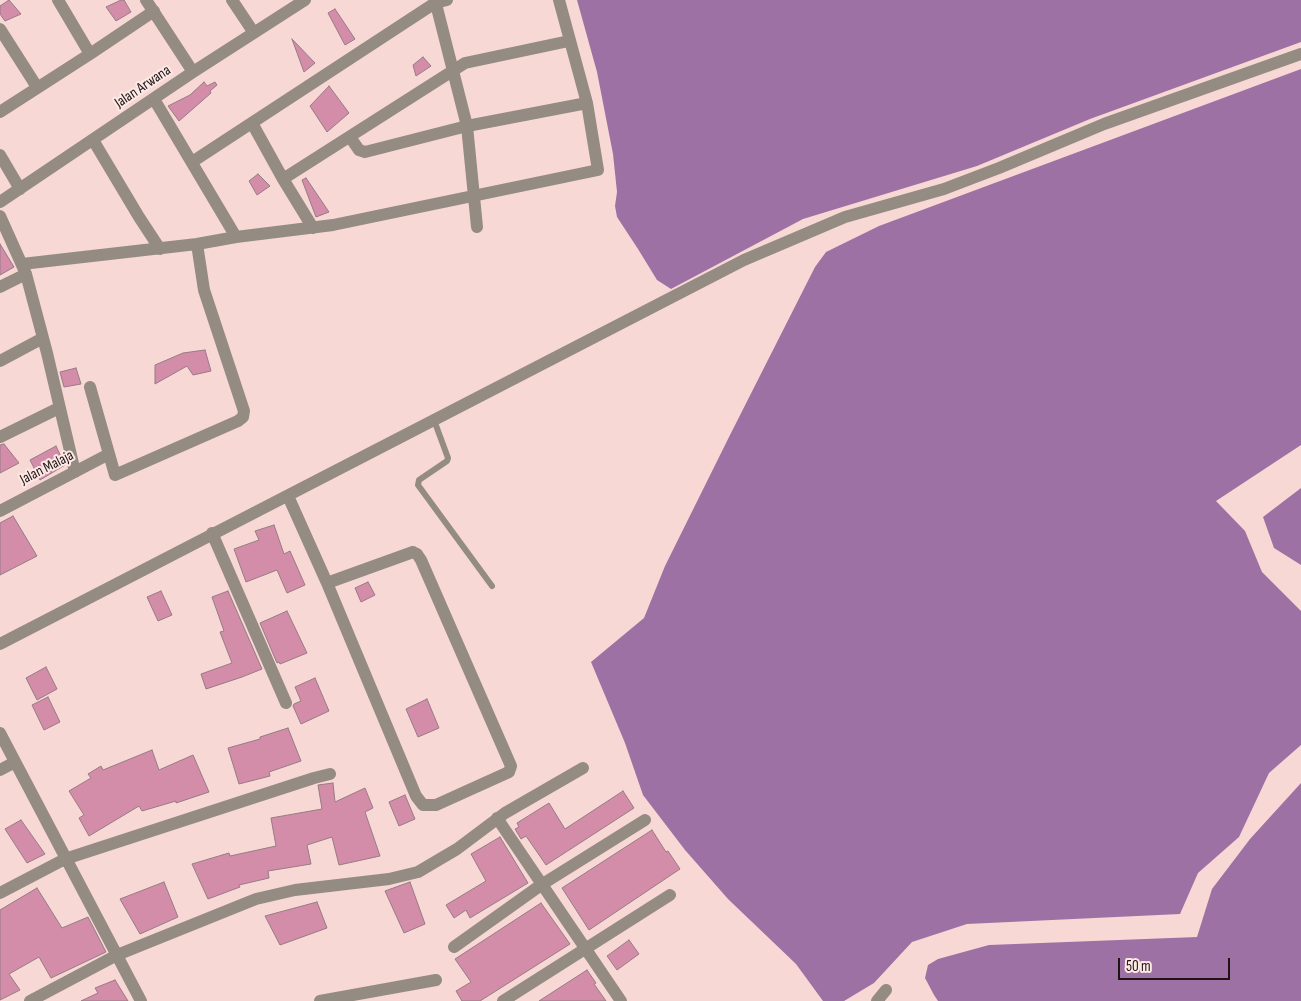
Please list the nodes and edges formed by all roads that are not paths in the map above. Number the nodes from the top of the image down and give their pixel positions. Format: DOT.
graph roads {
  1 [pos="58,0"];
  2 [pos="146,0"];
  3 [pos="232,0"];
  4 [pos="305,0"];
  5 [pos="559,0"];
  6 [pos="439,1"];
  7 [pos="154,11"];
  8 [pos="0,28"];
  9 [pos="254,33"];
  10 [pos="569,40"];
  11 [pos="90,54"];
  12 [pos="1301,54"];
  13 [pos="453,70"];
  14 [pos="192,72"];
  15 [pos="37,88"];
  16 [pos="154,99"];
  17 [pos="587,104"];
  18 [pos="0,112"];
  19 [pos="252,123"];
  20 [pos="467,126"];
  21 [pos="350,137"];
  22 [pos="93,140"];
  23 [pos="0,155"];
  24 [pos="192,162"];
  25 [pos="283,179"];
  26 [pos="20,189"];
  27 [pos="474,197"];
  28 [pos="0,202"];
  29 [pos="0,216"];
  30 [pos="477,227"];
  31 [pos="313,228"];
  32 [pos="236,237"];
  33 [pos="197,244"];
  34 [pos="160,249"];
  35 [pos="24,269"];
  36 [pos="0,287"];
  37 [pos="43,338"];
  38 [pos="0,362"];
  39 [pos="90,387"];
  40 [pos="59,408"];
  41 [pos="434,420"];
  42 [pos="0,437"];
  43 [pos="109,454"];
  44 [pos="75,472"];
  45 [pos="288,496"];
  46 [pos="0,511"];
  47 [pos="212,534"];
  48 [pos="328,584"];
  49 [pos="492,586"];
  50 [pos="0,644"];
  51 [pos="286,703"];
  52 [pos="0,733"];
  53 [pos="15,762"];
  54 [pos="583,768"];
  55 [pos="0,770"];
  56 [pos="330,774"];
  57 [pos="497,818"];
  58 [pos="646,820"];
  59 [pos="65,858"];
  60 [pos="542,885"];
  61 [pos="0,893"];
  62 [pos="670,895"];
  63 [pos="454,947"];
  64 [pos="586,948"];
  65 [pos="117,954"];
  66 [pos="436,980"];
  67 [pos="886,990"];
  68 [pos="30,1001"];
  69 [pos="141,1001"];
  70 [pos="320,1001"];
  71 [pos="503,1001"];
  72 [pos="621,1001"];
  73 [pos="877,1001"];
  1 -- 11 [label="street"];
  2 -- 7 [label="street"];
  3 -- 9 [label="street"];
  4 -- 9 [label="street, Jalan Arwana"];
  5 -- 10 [label="street"];
  6 -- 13 [label="street"];
  6 -- 19 [label="street"];
  7 -- 11 [label="street"];
  7 -- 14 [label="street"];
  8 -- 15 [label="street"];
  9 -- 14 [label="street, Jalan Arwana"];
  10 -- 13 [label="street"];
  10 -- 17 [label="street"];
  11 -- 15 [label="street"];
  12 -- 41 [label="street"];
  13 -- 20 [label="street"];
  13 -- 21 [label="street"];
  14 -- 16 [label="street, Jalan Arwana"];
  15 -- 18 [label="street"];
  16 -- 22 [label="street, Jalan Arwana"];
  16 -- 24 [label="street"];
  17 -- 20 [label="street"];
  17 -- 27 [label="street"];
  19 -- 24 [label="street"];
  19 -- 25 [label="street"];
  20 -- 21 [label="street"];
  20 -- 27 [label="street"];
  21 -- 25 [label="street"];
  22 -- 26 [label="street, Jalan Arwana"];
  22 -- 34 [label="street"];
  23 -- 26 [label="street"];
  24 -- 32 [label="street"];
  25 -- 31 [label="street"];
  26 -- 28 [label="street, Jalan Arwana"];
  27 -- 30 [label="street"];
  27 -- 31 [label="street"];
  29 -- 35 [label="street"];
  31 -- 32 [label="street"];
  32 -- 33 [label="street"];
  33 -- 34 [label="street"];
  33 -- 43 [label="street"];
  34 -- 35 [label="street"];
  35 -- 36 [label="street"];
  35 -- 37 [label="street"];
  37 -- 38 [label="street"];
  37 -- 40 [label="street"];
  39 -- 43 [label="street"];
  40 -- 42 [label="street"];
  40 -- 44 [label="street"];
  41 -- 45 [label="street"];
  41 -- 49 [label="lane"];
  43 -- 44 [label="street, Jalan Malaja"];
  44 -- 46 [label="street, Jalan Malaja"];
  45 -- 47 [label="street"];
  45 -- 48 [label="street"];
  47 -- 50 [label="street"];
  47 -- 51 [label="street"];
  48 -- 48 [label="street"];
  52 -- 53 [label="street"];
  53 -- 55 [label="street"];
  53 -- 59 [label="street"];
  54 -- 57 [label="street"];
  56 -- 59 [label="street"];
  57 -- 60 [label="street"];
  57 -- 65 [label="street"];
  58 -- 60 [label="street"];
  59 -- 61 [label="street"];
  59 -- 65 [label="street"];
  60 -- 63 [label="street"];
  60 -- 64 [label="street"];
  62 -- 64 [label="street"];
  64 -- 71 [label="street"];
  64 -- 72 [label="street"];
  65 -- 68 [label="street"];
  65 -- 69 [label="street"];
  66 -- 70 [label="street"];
  67 -- 73 [label="street"];
}
